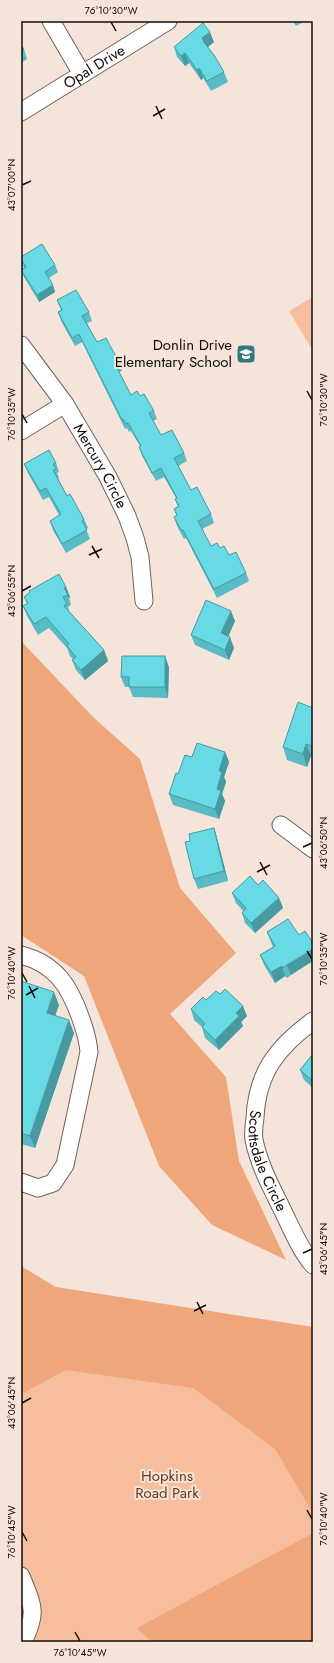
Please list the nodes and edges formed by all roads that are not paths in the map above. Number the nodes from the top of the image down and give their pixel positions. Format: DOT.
graph roads {
  1 [pos="51,21"];
  2 [pos="168,21"];
  3 [pos="82,74"];
  4 [pos="21,112"];
  5 [pos="21,345"];
  6 [pos="65,404"];
  7 [pos="21,431"];
  8 [pos="144,601"];
  9 [pos="281,825"];
  10 [pos="313,849"];
  11 [pos="21,955"];
  12 [pos="313,1021"];
  13 [pos="21,1182"];
  14 [pos="313,1265"];
  15 [pos="21,1576"];
  16 [pos="23,1642"];
  1 -- 3 [label="street"];
  2 -- 3 [label="street, Opal Drive"];
  3 -- 4 [label="street, Opal Drive"];
  5 -- 6 [label="street, Mercury Circle"];
  6 -- 7 [label="street"];
  6 -- 8 [label="street, Mercury Circle"];
  9 -- 10 [label="street"];
  11 -- 13 [label="street"];
  12 -- 14 [label="street, Scottsdale Circle"];
  15 -- 16 [label="street"];
}
